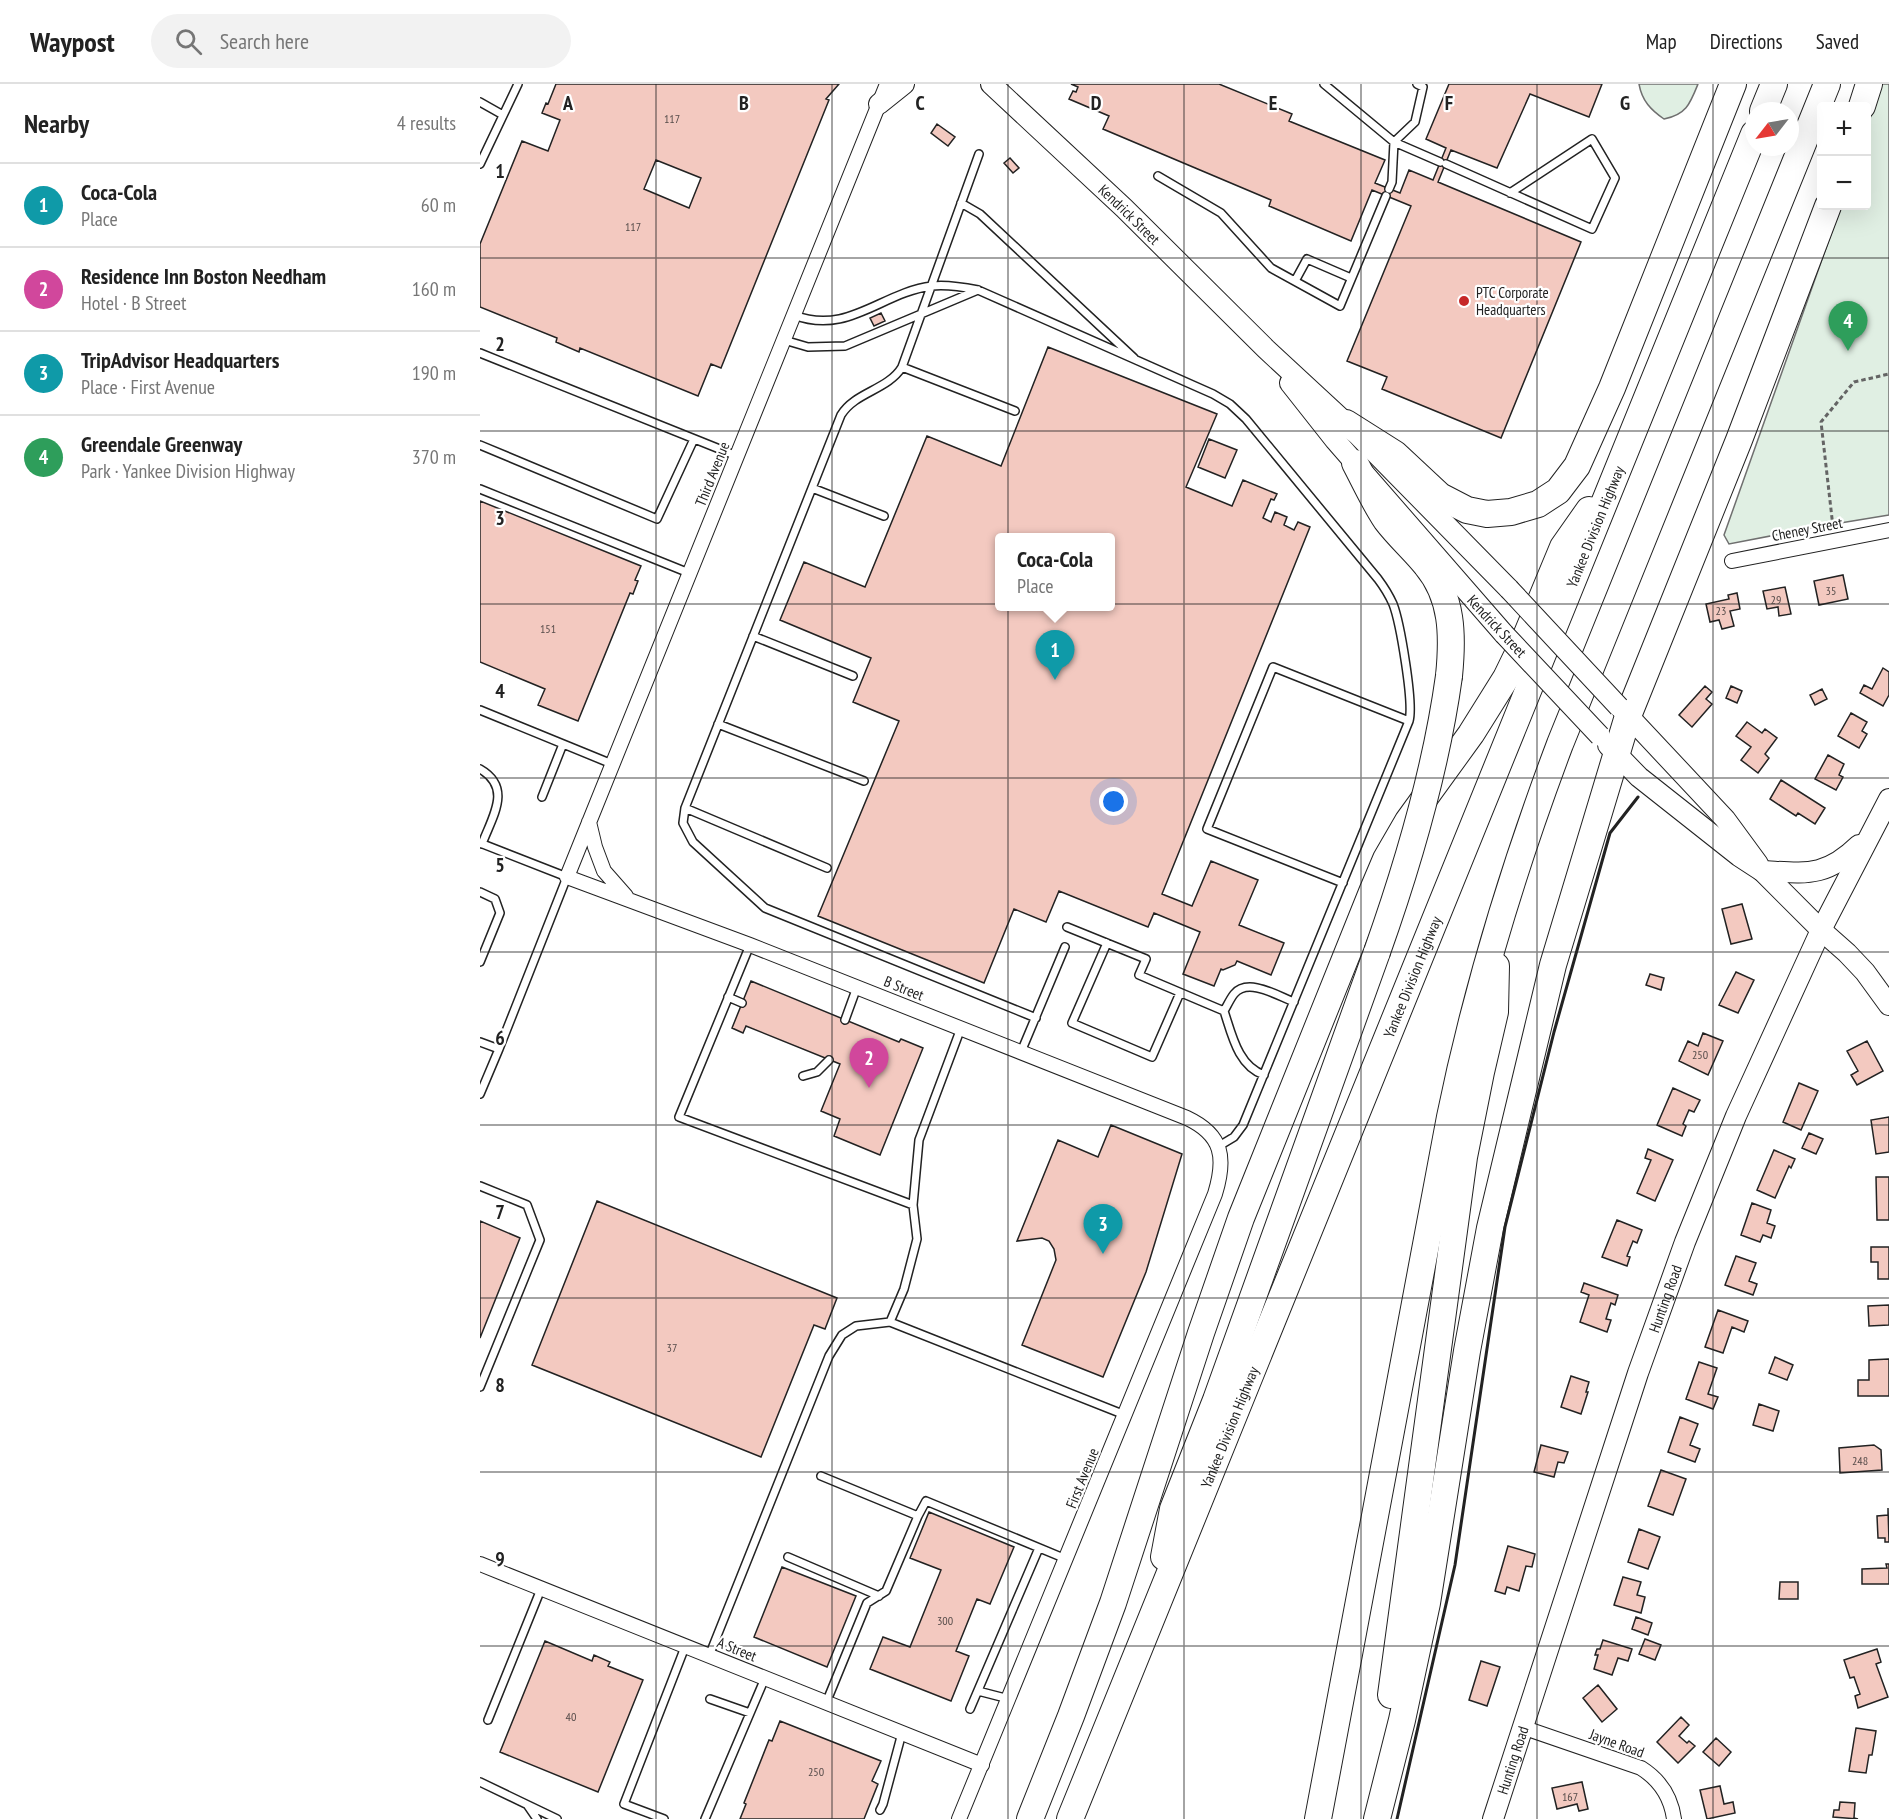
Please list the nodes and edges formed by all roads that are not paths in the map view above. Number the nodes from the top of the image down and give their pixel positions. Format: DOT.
graph roads {
  1 [pos="518,84"];
  2 [pos="887,84"];
  3 [pos="904,84"];
  4 [pos="991,84"];
  5 [pos="1324,84"];
  6 [pos="1417,84"];
  7 [pos="1734,84"];
  8 [pos="1774,84"];
  9 [pos="1827,84"];
  10 [pos="1869,84"];
  11 [pos="480,102"];
  12 [pos="1767,102"];
  13 [pos="1863,102"];
  14 [pos="879,104"];
  15 [pos="503,115"];
  16 [pos="1394,142"];
  17 [pos="979,154"];
  18 [pos="1745,156"];
  19 [pos="480,164"];
  20 [pos="1158,176"];
  21 [pos="1510,193"];
  22 [pos="961,203"];
  23 [pos="1826,210"];
  24 [pos="1352,278"];
  25 [pos="1295,281"];
  26 [pos="931,286"];
  27 [pos="978,290"];
  28 [pos="794,315"];
  29 [pos="920,315"];
  30 [pos="784,340"];
  31 [pos="1266,348"];
  32 [pos="480,353"];
  33 [pos="1138,361"];
  34 [pos="902,367"];
  35 [pos="1015,411"];
  36 [pos="1346,423"];
  37 [pos="694,439"];
  38 [pos="480,445"];
  39 [pos="737,456"];
  40 [pos="1354,463"];
  41 [pos="1618,467"];
  42 [pos="812,488"];
  43 [pos="480,489"];
  44 [pos="884,516"];
  45 [pos="1889,530"];
  46 [pos="1732,561"];
  47 [pos="689,573"];
  48 [pos="753,636"];
  49 [pos="853,676"];
  50 [pos="480,710"];
  51 [pos="1624,711"];
  52 [pos="1409,721"];
  53 [pos="718,724"];
  54 [pos="563,744"];
  55 [pos="1608,745"];
  56 [pos="612,764"];
  57 [pos="480,769"];
  58 [pos="864,781"];
  59 [pos="543,797"];
  60 [pos="1889,799"];
  61 [pos="685,808"];
  62 [pos="589,822"];
  63 [pos="1871,832"];
  64 [pos="481,843"];
  65 [pos="827,868"];
  66 [pos="1762,871"];
  67 [pos="567,877"];
  68 [pos="1343,883"];
  69 [pos="480,892"];
  70 [pos="627,897"];
  71 [pos="1067,927"];
  72 [pos="1497,928"];
  73 [pos="1821,930"];
  74 [pos="1107,943"];
  75 [pos="750,945"];
  76 [pos="1065,947"];
  77 [pos="480,962"];
  78 [pos="857,987"];
  79 [pos="1180,993"];
  80 [pos="728,998"];
  81 [pos="1294,1002"];
  82 [pos="742,1003"];
  83 [pos="1889,1005"];
  84 [pos="1224,1011"];
  85 [pos="1036,1018"];
  86 [pos="845,1020"];
  87 [pos="961,1028"];
  88 [pos="480,1042"];
  89 [pos="499,1049"];
  90 [pos="1021,1052"];
  91 [pos="829,1060"];
  92 [pos="1264,1075"];
  93 [pos="803,1076"];
  94 [pos="480,1094"];
  95 [pos="1218,1146"];
  96 [pos="480,1186"];
  97 [pos="913,1205"];
  98 [pos="890,1322"];
  99 [pos="480,1387"];
  100 [pos="1125,1415"];
  101 [pos="821,1476"];
  102 [pos="918,1516"];
  103 [pos="1039,1548"];
  104 [pos="788,1557"];
  105 [pos="1066,1559"];
  106 [pos="480,1564"];
  107 [pos="541,1589"];
  108 [pos="879,1596"];
  109 [pos="1153,1614"];
  110 [pos="685,1647"];
  111 [pos="709,1656"];
  112 [pos="765,1678"];
  113 [pos="978,1691"];
  114 [pos="710,1699"];
  115 [pos="1009,1700"];
  116 [pos="826,1703"];
  117 [pos="970,1709"];
  118 [pos="750,1713"];
  119 [pos="488,1720"];
  120 [pos="1522,1727"];
  121 [pos="902,1733"];
  122 [pos="982,1765"];
  123 [pos="480,1782"];
  124 [pos="526,1804"];
  125 [pos="880,1810"];
  126 [pos="537,1819"];
  127 [pos="557,1819"];
  128 [pos="664,1819"];
  129 [pos="705,1819"];
  130 [pos="959,1819"];
  131 [pos="1030,1819"];
  132 [pos="1070,1819"];
  133 [pos="1318,1819"];
  134 [pos="1368,1819"];
  135 [pos="1377,1819"];
  136 [pos="1493,1819"];
  137 [pos="1674,1819"];
  1 -- 15 [label="lane"];
  2 -- 14 [label="street, Third Avenue"];
  3 -- 14 [label="main road"];
  4 -- 31 [label="main road, Kendrick Street"];
  5 -- 16 [label="lane"];
  6 -- 16 [label="lane"];
  7 -- 36 [label="highway"];
  8 -- 12 [label="highway"];
  9 -- 72 [label="highway"];
  10 -- 13 [label="highway"];
  11 -- 15 [label="lane"];
  14 -- 28 [label="street, Third Avenue"];
  15 -- 19 [label="lane"];
  16 -- 21 [label="lane"];
  16 -- 24 [label="lane"];
  17 -- 22 [label="lane"];
  18 -- 41 [label="highway, Yankee Division Highway"];
  20 -- 25 [label="lane"];
  21 -- 21 [label="lane"];
  22 -- 26 [label="lane"];
  22 -- 33 [label="lane"];
  23 -- 51 [label="highway"];
  24 -- 25 [label="lane"];
  24 -- 25 [label="lane"];
  26 -- 27 [label="lane"];
  26 -- 28 [label="lane"];
  26 -- 29 [label="lane"];
  27 -- 29 [label="lane"];
  27 -- 33 [label="lane"];
  28 -- 30 [label="street, Third Avenue"];
  29 -- 30 [label="lane"];
  29 -- 34 [label="lane"];
  30 -- 39 [label="street, Third Avenue"];
  31 -- 36 [label="main road, Kendrick Street"];
  31 -- 40 [label="main road, Kendrick Street"];
  32 -- 37 [label="lane"];
  33 -- 52 [label="lane"];
  34 -- 35 [label="lane"];
  34 -- 42 [label="lane"];
  36 -- 51 [label="main road, Kendrick Street, bridge"];
  37 -- 38 [label="lane"];
  37 -- 39 [label="lane"];
  39 -- 47 [label="street, Third Avenue"];
  40 -- 55 [label="main road, Kendrick Street, bridge"];
  40 -- 109 [label="highway, bridge"];
  41 -- 109 [label="highway, Yankee Division Highway"];
  41 -- 131 [label="highway"];
  42 -- 44 [label="lane"];
  42 -- 48 [label="lane"];
  43 -- 47 [label="lane"];
  45 -- 46 [label="street, Cheney Street"];
  47 -- 56 [label="street, Third Avenue"];
  48 -- 49 [label="lane"];
  48 -- 53 [label="lane"];
  50 -- 54 [label="lane"];
  51 -- 55 [label="highway"];
  51 -- 66 [label="main road, Kendrick Street"];
  52 -- 68 [label="lane"];
  52 -- 68 [label="lane"];
  53 -- 58 [label="lane"];
  53 -- 61 [label="lane"];
  54 -- 56 [label="lane"];
  54 -- 59 [label="lane"];
  55 -- 66 [label="main road, Kendrick Street"];
  55 -- 135 [label="highway"];
  56 -- 62 [label="street, Third Avenue"];
  57 -- 64 [label="lane"];
  60 -- 63 [label="main road, Hunting Road"];
  61 -- 65 [label="lane"];
  61 -- 85 [label="lane"];
  62 -- 67 [label="street, Third Avenue"];
  62 -- 70 [label="street"];
  63 -- 66 [label="main road"];
  63 -- 73 [label="main road, Hunting Road"];
  64 -- 67 [label="lane"];
  66 -- 73 [label="main road, Kendrick Street"];
  67 -- 70 [label="street, B Street"];
  67 -- 89 [label="lane"];
  68 -- 81 [label="lane"];
  69 -- 77 [label="lane"];
  70 -- 75 [label="street, B Street"];
  71 -- 74 [label="lane"];
  72 -- 133 [label="highway"];
  72 -- 134 [label="highway"];
  73 -- 83 [label="main road, Kendrick Street"];
  73 -- 120 [label="main road, Hunting Road"];
  74 -- 79 [label="lane"];
  74 -- 79 [label="lane"];
  75 -- 78 [label="street, B Street"];
  75 -- 80 [label="lane"];
  76 -- 85 [label="lane"];
  78 -- 86 [label="lane"];
  78 -- 87 [label="street, B Street"];
  79 -- 84 [label="lane"];
  80 -- 82 [label="lane"];
  80 -- 97 [label="lane"];
  81 -- 84 [label="lane"];
  81 -- 92 [label="lane"];
  84 -- 92 [label="lane"];
  85 -- 90 [label="lane"];
  87 -- 90 [label="street, B Street"];
  87 -- 97 [label="lane"];
  88 -- 89 [label="lane"];
  89 -- 94 [label="lane"];
  90 -- 95 [label="street, B Street"];
  91 -- 93 [label="lane"];
  92 -- 95 [label="lane"];
  95 -- 100 [label="street, First Avenue"];
  96 -- 99 [label="lane"];
  97 -- 98 [label="lane"];
  98 -- 100 [label="lane"];
  98 -- 111 [label="lane"];
  100 -- 105 [label="street, First Avenue"];
  101 -- 102 [label="lane"];
  102 -- 103 [label="lane"];
  102 -- 108 [label="lane"];
  103 -- 105 [label="lane"];
  103 -- 113 [label="lane"];
  104 -- 108 [label="lane"];
  105 -- 115 [label="street, First Avenue"];
  106 -- 107 [label="street, A Street"];
  107 -- 110 [label="street, A Street"];
  107 -- 119 [label="lane"];
  108 -- 116 [label="lane"];
  109 -- 132 [label="highway, Yankee Division Highway"];
  110 -- 111 [label="street, A Street"];
  110 -- 128 [label="lane"];
  111 -- 112 [label="street, A Street"];
  112 -- 116 [label="street, A Street"];
  112 -- 118 [label="lane"];
  113 -- 115 [label="lane"];
  113 -- 117 [label="lane"];
  114 -- 118 [label="lane"];
  115 -- 122 [label="street, First Avenue"];
  116 -- 121 [label="street, A Street"];
  118 -- 129 [label="lane"];
  120 -- 136 [label="main road, Hunting Road"];
  120 -- 137 [label="street, Jayne Road"];
  121 -- 122 [label="street, A Street"];
  121 -- 125 [label="lane"];
  122 -- 130 [label="street, First Avenue"];
  123 -- 124 [label="lane"];
  124 -- 126 [label="lane"];
  124 -- 127 [label="lane"];
}
